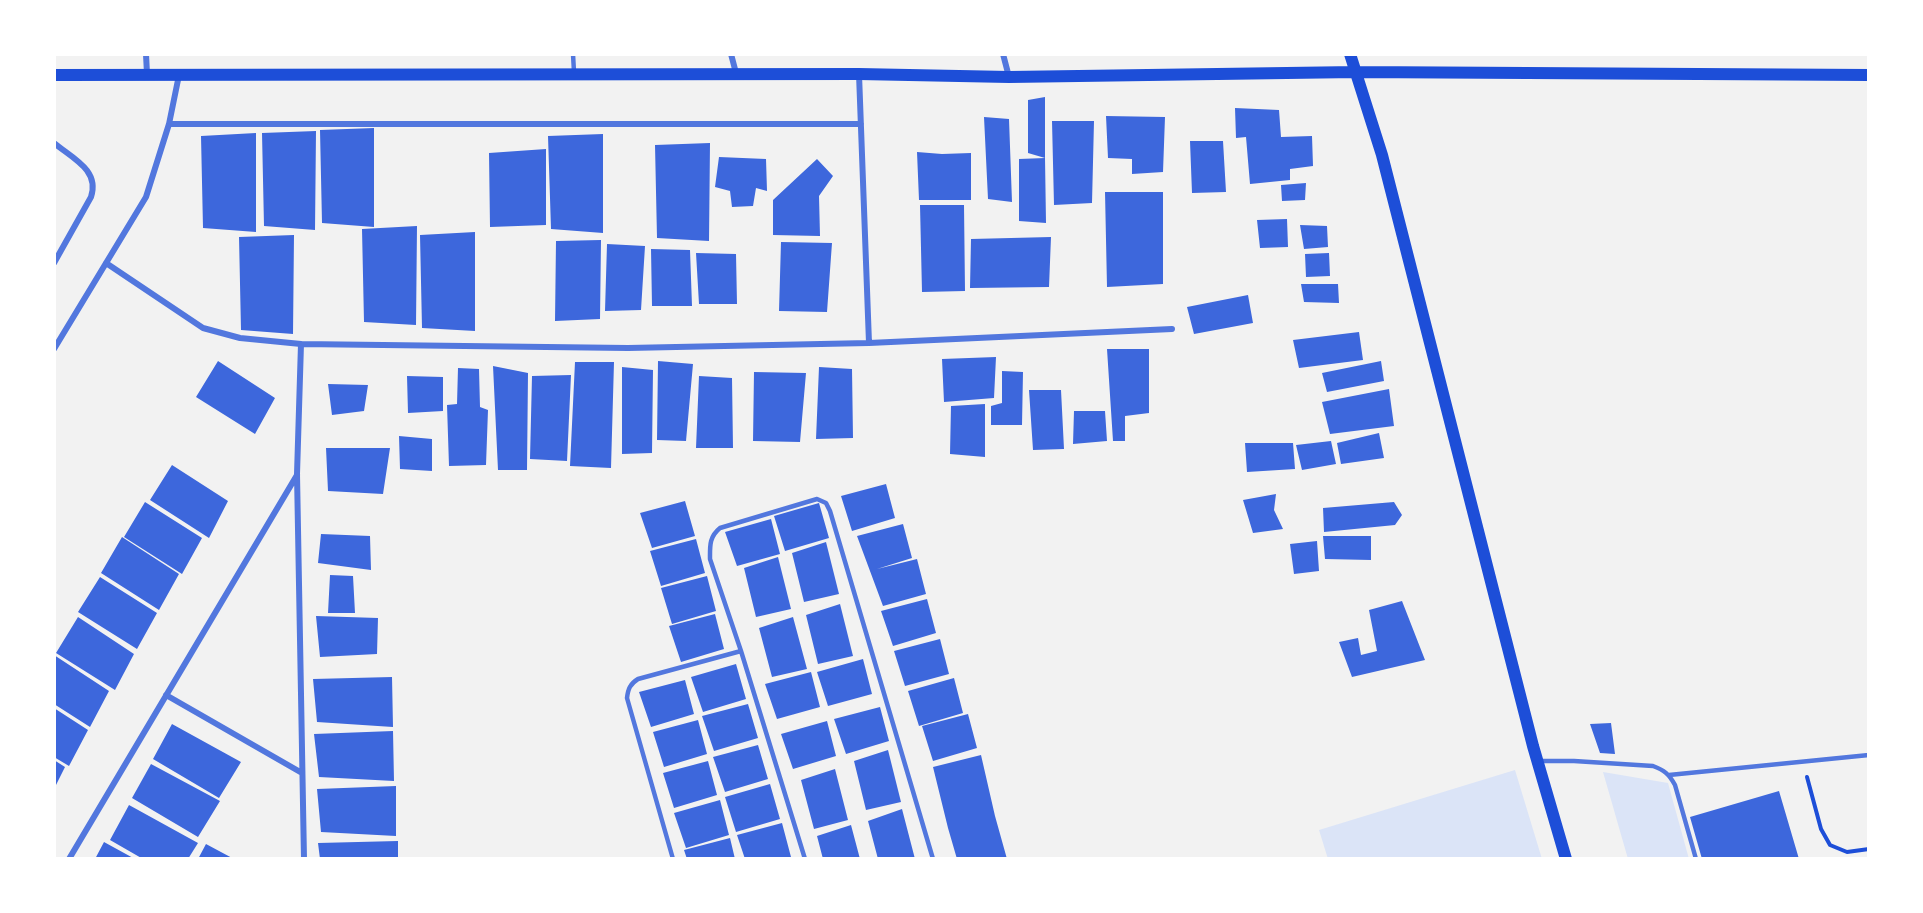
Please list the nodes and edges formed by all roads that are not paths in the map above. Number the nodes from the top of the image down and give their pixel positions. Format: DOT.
graph roads {
  1 [pos="147,54"];
  2 [pos="573,54"];
  3 [pos="731,54"];
  4 [pos="1003,54"];
  5 [pos="1350,54"];
  6 [pos="1356,72"];
  7 [pos="574,74"];
  8 [pos="736,74"];
  9 [pos="860,74"];
  10 [pos="54,75"];
  11 [pos="147,75"];
  12 [pos="179,75"];
  13 [pos="1869,75"];
  14 [pos="1009,77"];
  15 [pos="169,124"];
  16 [pos="861,124"];
  17 [pos="54,143"];
  18 [pos="54,263"];
  19 [pos="106,263"];
  20 [pos="1172,329"];
  21 [pos="869,343"];
  22 [pos="302,344"];
  23 [pos="54,349"];
  24 [pos="297,474"];
  25 [pos="741,651"];
  26 [pos="166,695"];
  27 [pos="1869,755"];
  28 [pos="1537,761"];
  29 [pos="302,773"];
  30 [pos="1670,775"];
  31 [pos="69,859"];
  32 [pos="304,859"];
  33 [pos="673,859"];
  34 [pos="805,859"];
  35 [pos="933,859"];
  36 [pos="1566,859"];
  37 [pos="1696,859"];
  1 -- 11 [label="street"];
  2 -- 7 [label="lane"];
  3 -- 8 [label="street"];
  4 -- 14 [label="street"];
  5 -- 6 [label="main road"];
  6 -- 13 [label="main road"];
  6 -- 14 [label="main road"];
  6 -- 28 [label="main road"];
  7 -- 8 [label="main road"];
  7 -- 12 [label="main road"];
  8 -- 9 [label="main road"];
  9 -- 14 [label="main road"];
  9 -- 16 [label="street"];
  10 -- 11 [label="main road"];
  11 -- 12 [label="main road"];
  12 -- 15 [label="street"];
  15 -- 16 [label="street"];
  15 -- 19 [label="street"];
  16 -- 21 [label="street"];
  17 -- 18 [label="street"];
  19 -- 22 [label="street"];
  19 -- 23 [label="street"];
  20 -- 21 [label="street"];
  21 -- 22 [label="street"];
  22 -- 24 [label="street"];
  24 -- 26 [label="street"];
  24 -- 29 [label="street"];
  25 -- 33 [label="lane"];
  25 -- 34 [label="lane"];
  25 -- 35 [label="lane"];
  26 -- 29 [label="street"];
  26 -- 31 [label="street"];
  27 -- 30 [label="lane"];
  28 -- 30 [label="lane"];
  28 -- 36 [label="main road"];
  29 -- 32 [label="street"];
  30 -- 37 [label="lane"];
}
